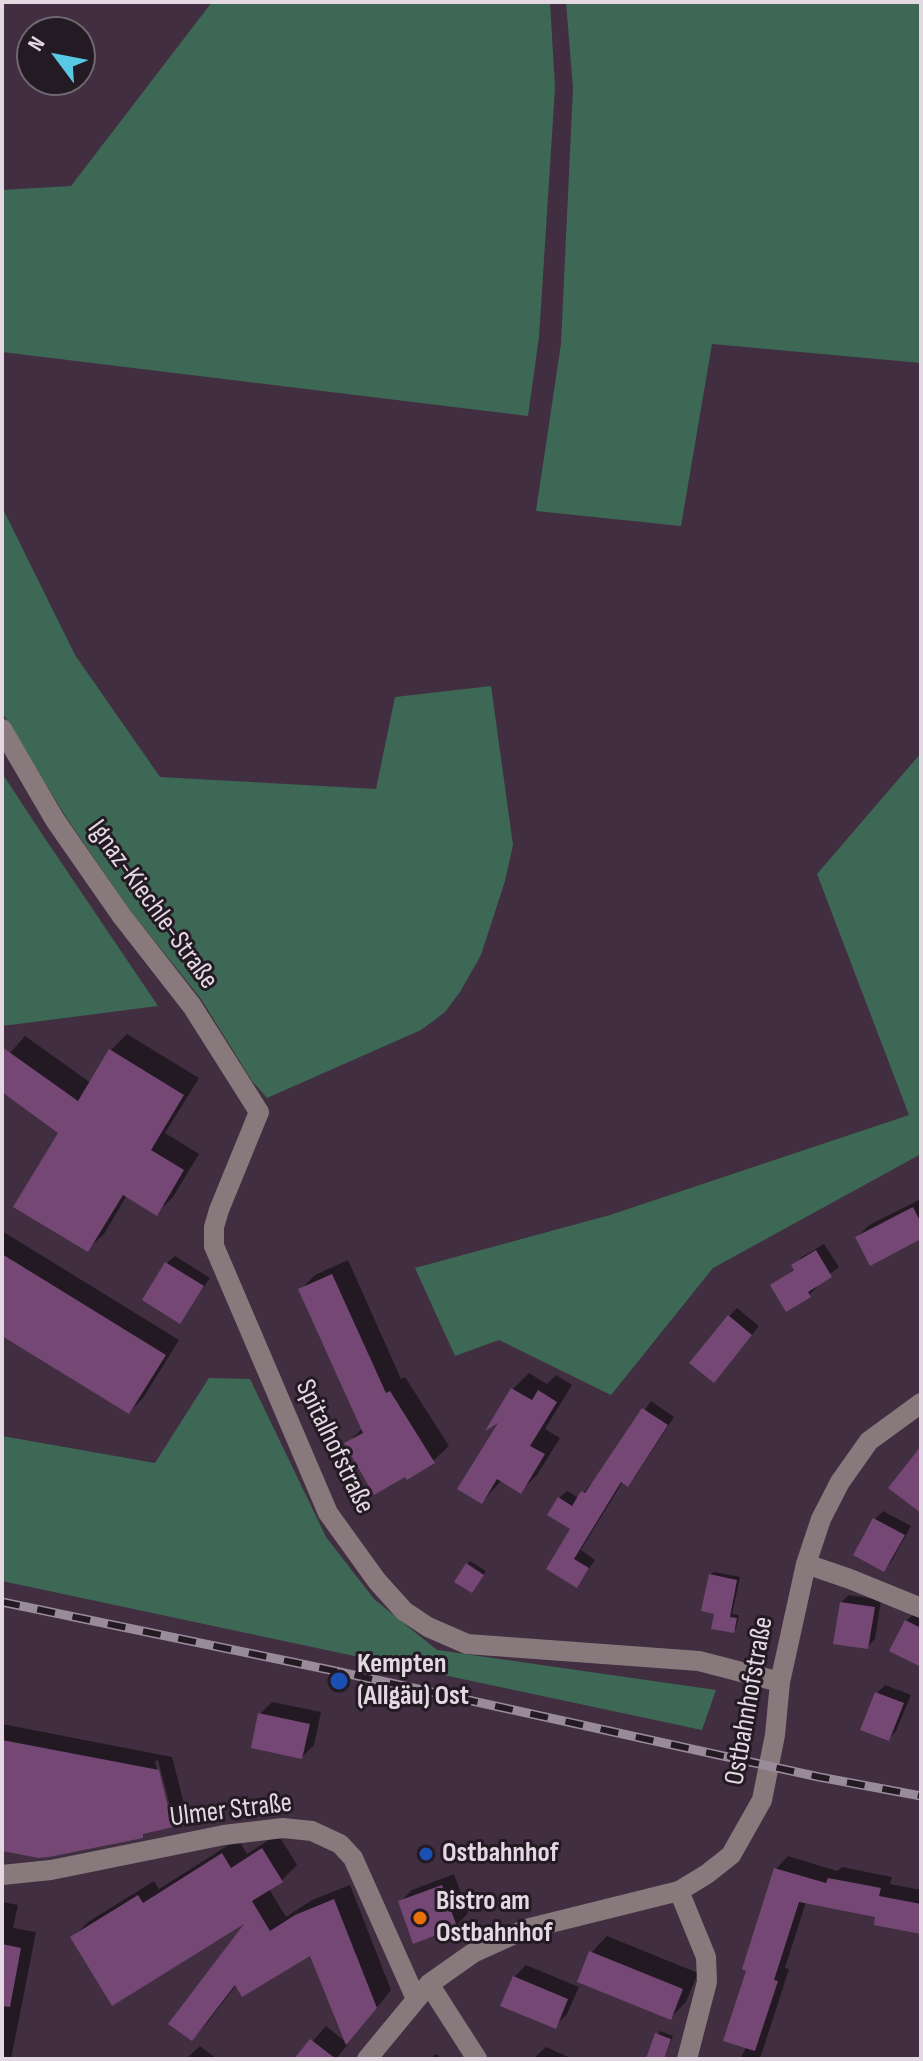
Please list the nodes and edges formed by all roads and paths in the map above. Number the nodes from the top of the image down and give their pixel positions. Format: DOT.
graph roads {
  1 [pos="2,729"];
  2 [pos="259,1112"];
  3 [pos="921,1403"];
  4 [pos="806,1564"];
  5 [pos="921,1608"];
  6 [pos="780,1682"];
  7 [pos="2,1875"];
  8 [pos="679,1891"];
  9 [pos="422,1992"];
  10 [pos="367,2059"];
  11 [pos="477,2059"];
  12 [pos="687,2059"];
  1 -- 2 [label="street, Ignaz-Kiechle-Straße"];
  2 -- 6 [label="street, Spitalhofstraße"];
  3 -- 4 [label="street, Ostbahnhofstraße"];
  4 -- 5 [label="street"];
  4 -- 6 [label="street, Ostbahnhofstraße"];
  6 -- 8 [label="street, Ostbahnhofstraße"];
  7 -- 9 [label="street, Ulmer Straße"];
  8 -- 9 [label="street, Ostbahnhofstraße"];
  8 -- 12 [label="street"];
  9 -- 10 [label="street, Ostbahnhofstraße"];
  9 -- 11 [label="street, Ulmer Straße"];
}
